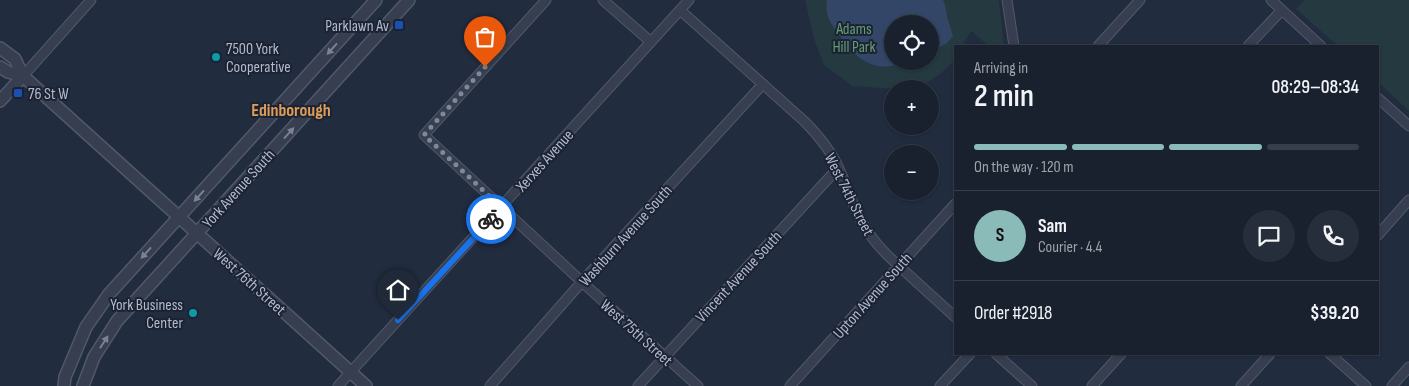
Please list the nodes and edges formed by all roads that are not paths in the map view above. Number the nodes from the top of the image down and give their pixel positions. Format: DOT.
graph roads {
  1 [pos="91,0"];
  2 [pos="376,0"];
  3 [pos="409,0"];
  4 [pos="546,0"];
  5 [pos="603,0"];
  6 [pos="689,0"];
  7 [pos="1007,0"];
  8 [pos="1140,0"];
  9 [pos="1270,0"];
  10 [pos="680,10"];
  11 [pos="1282,10"];
  12 [pos="650,42"];
  13 [pos="1014,45"];
  14 [pos="1099,45"];
  15 [pos="1249,45"];
  16 [pos="1320,45"];
  17 [pos="0,48"];
  18 [pos="0,67"];
  19 [pos="23,76"];
  20 [pos="762,84"];
  21 [pos="1379,99"];
  22 [pos="0,101"];
  23 [pos="1409,126"];
  24 [pos="838,168"];
  25 [pos="1409,200"];
  26 [pos="954,205"];
  27 [pos="501,207"];
  28 [pos="179,217"];
  29 [pos="197,234"];
  30 [pos="1379,234"];
  31 [pos="899,266"];
  32 [pos="582,282"];
  33 [pos="954,316"];
  34 [pos="969,355"];
  35 [pos="997,355"];
  36 [pos="1120,355"];
  37 [pos="1269,355"];
  38 [pos="1331,355"];
  39 [pos="665,356"];
  40 [pos="1409,367"];
  41 [pos="351,372"];
  42 [pos="64,386"];
  43 [pos="84,386"];
  44 [pos="338,386"];
  45 [pos="366,386"];
  46 [pos="490,386"];
  47 [pos="638,386"];
  48 [pos="698,386"];
  49 [pos="790,386"];
  50 [pos="940,386"];
  51 [pos="1032,386"];
  52 [pos="1092,386"];
  53 [pos="1241,386"];
  54 [pos="1366,386"];
  55 [pos="1392,386"];
  1 -- 19 [label="street"];
  2 -- 28 [label="street, York Avenue South, one-way"];
  29 -- 3 [label="street, York Avenue South, one-way"];
  4 -- 27 [label="street, West 75th Street"];
  5 -- 12 [label="street"];
  6 -- 10 [label="street, Xerxes Avenue"];
  7 -- 13 [label="street"];
  8 -- 14 [label="street"];
  9 -- 11 [label="street"];
  10 -- 12 [label="street, Xerxes Avenue"];
  10 -- 20 [label="street, West 74th Street"];
  11 -- 15 [label="street"];
  11 -- 16 [label="street"];
  12 -- 27 [label="street, Xerxes Avenue"];
  17 -- 19 [label="street, West 76th Street"];
  18 -- 19 [label="street, West 76th Street"];
  19 -- 22 [label="street"];
  19 -- 28 [label="street, West 76th Street"];
  20 -- 24 [label="street, West 74th Street"];
  20 -- 32 [label="street, Washburn Avenue South"];
  21 -- 23 [label="street"];
  24 -- 31 [label="street, West 74th Street"];
  24 -- 39 [label="street, Vincent Avenue South"];
  25 -- 30 [label="street"];
  26 -- 31 [label="street, Upton Avenue South"];
  27 -- 32 [label="street, West 75th Street"];
  27 -- 41 [label="street, Xerxes Avenue"];
  28 -- 29 [label="street, West 76th Street"];
  28 -- 42 [label="street, York Avenue South, one-way"];
  29 -- 41 [label="street, West 76th Street"];
  43 -- 29 [label="street, York Avenue South, one-way"];
  31 -- 33 [label="street, West 74th Street"];
  31 -- 49 [label="street, Upton Avenue South"];
  32 -- 39 [label="street, West 75th Street"];
  32 -- 46 [label="street, Washburn Avenue South"];
  34 -- 50 [label="street"];
  35 -- 51 [label="street"];
  36 -- 52 [label="street"];
  37 -- 53 [label="street"];
  38 -- 54 [label="street"];
  39 -- 47 [label="street, Vincent Avenue South"];
  39 -- 48 [label="street, West 75th Street"];
  40 -- 55 [label="street"];
  41 -- 44 [label="street, Xerxes Avenue"];
  41 -- 45 [label="street, West 76th Street"];
}
